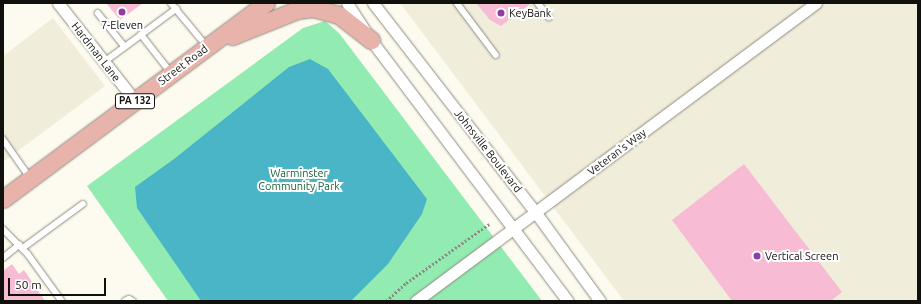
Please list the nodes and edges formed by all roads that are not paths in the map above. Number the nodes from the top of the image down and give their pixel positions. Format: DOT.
graph roads {
  1 [pos="58,3"];
  2 [pos="171,3"];
  3 [pos="266,3"];
  4 [pos="348,3"];
  5 [pos="373,3"];
  6 [pos="457,3"];
  7 [pos="538,3"];
  8 [pos="816,3"];
  9 [pos="176,9"];
  10 [pos="98,13"];
  11 [pos="548,17"];
  12 [pos="141,35"];
  13 [pos="371,40"];
  14 [pos="208,46"];
  15 [pos="125,47"];
  16 [pos="496,55"];
  17 [pos="104,62"];
  18 [pos="171,74"];
  19 [pos="135,101"];
  20 [pos="3,139"];
  21 [pos="30,178"];
  22 [pos="3,199"];
  23 [pos="83,204"];
  24 [pos="536,213"];
  25 [pos="3,229"];
  26 [pos="515,229"];
  27 [pos="21,246"];
  28 [pos="3,258"];
  29 [pos="62,301"];
  30 [pos="125,301"];
  31 [pos="133,301"];
  32 [pos="416,301"];
  33 [pos="568,301"];
  34 [pos="600,301"];
  1 -- 17 [label="street, Hardman Lane"];
  2 -- 9 [label="lane"];
  3 -- 14 [label="main road, Street Road / PA 132"];
  4 -- 13 [label="street"];
  5 -- 24 [label="street, Johnsville Boulevard"];
  6 -- 16 [label="lane"];
  7 -- 11 [label="lane"];
  8 -- 24 [label="street, Veteran's Way"];
  9 -- 12 [label="lane"];
  9 -- 14 [label="lane"];
  10 -- 15 [label="lane"];
  12 -- 15 [label="lane"];
  12 -- 18 [label="lane"];
  13 -- 14 [label="main road"];
  13 -- 26 [label="street"];
  14 -- 18 [label="main road, Street Road / PA 132"];
  15 -- 17 [label="lane"];
  17 -- 19 [label="street, Hardman Lane"];
  18 -- 19 [label="main road, Street Road / PA 132"];
  19 -- 21 [label="main road, Street Road / PA 132"];
  20 -- 21 [label="lane"];
  21 -- 22 [label="main road, Street Road / PA 132"];
  23 -- 27 [label="lane"];
  24 -- 26 [label="street, Veteran's Way"];
  24 -- 34 [label="street, Johnsville Boulevard"];
  25 -- 27 [label="lane"];
  26 -- 32 [label="street, Veteran's Way"];
  26 -- 33 [label="street"];
  27 -- 28 [label="lane"];
  27 -- 29 [label="lane"];
  30 -- 31 [label="lane"];
}
